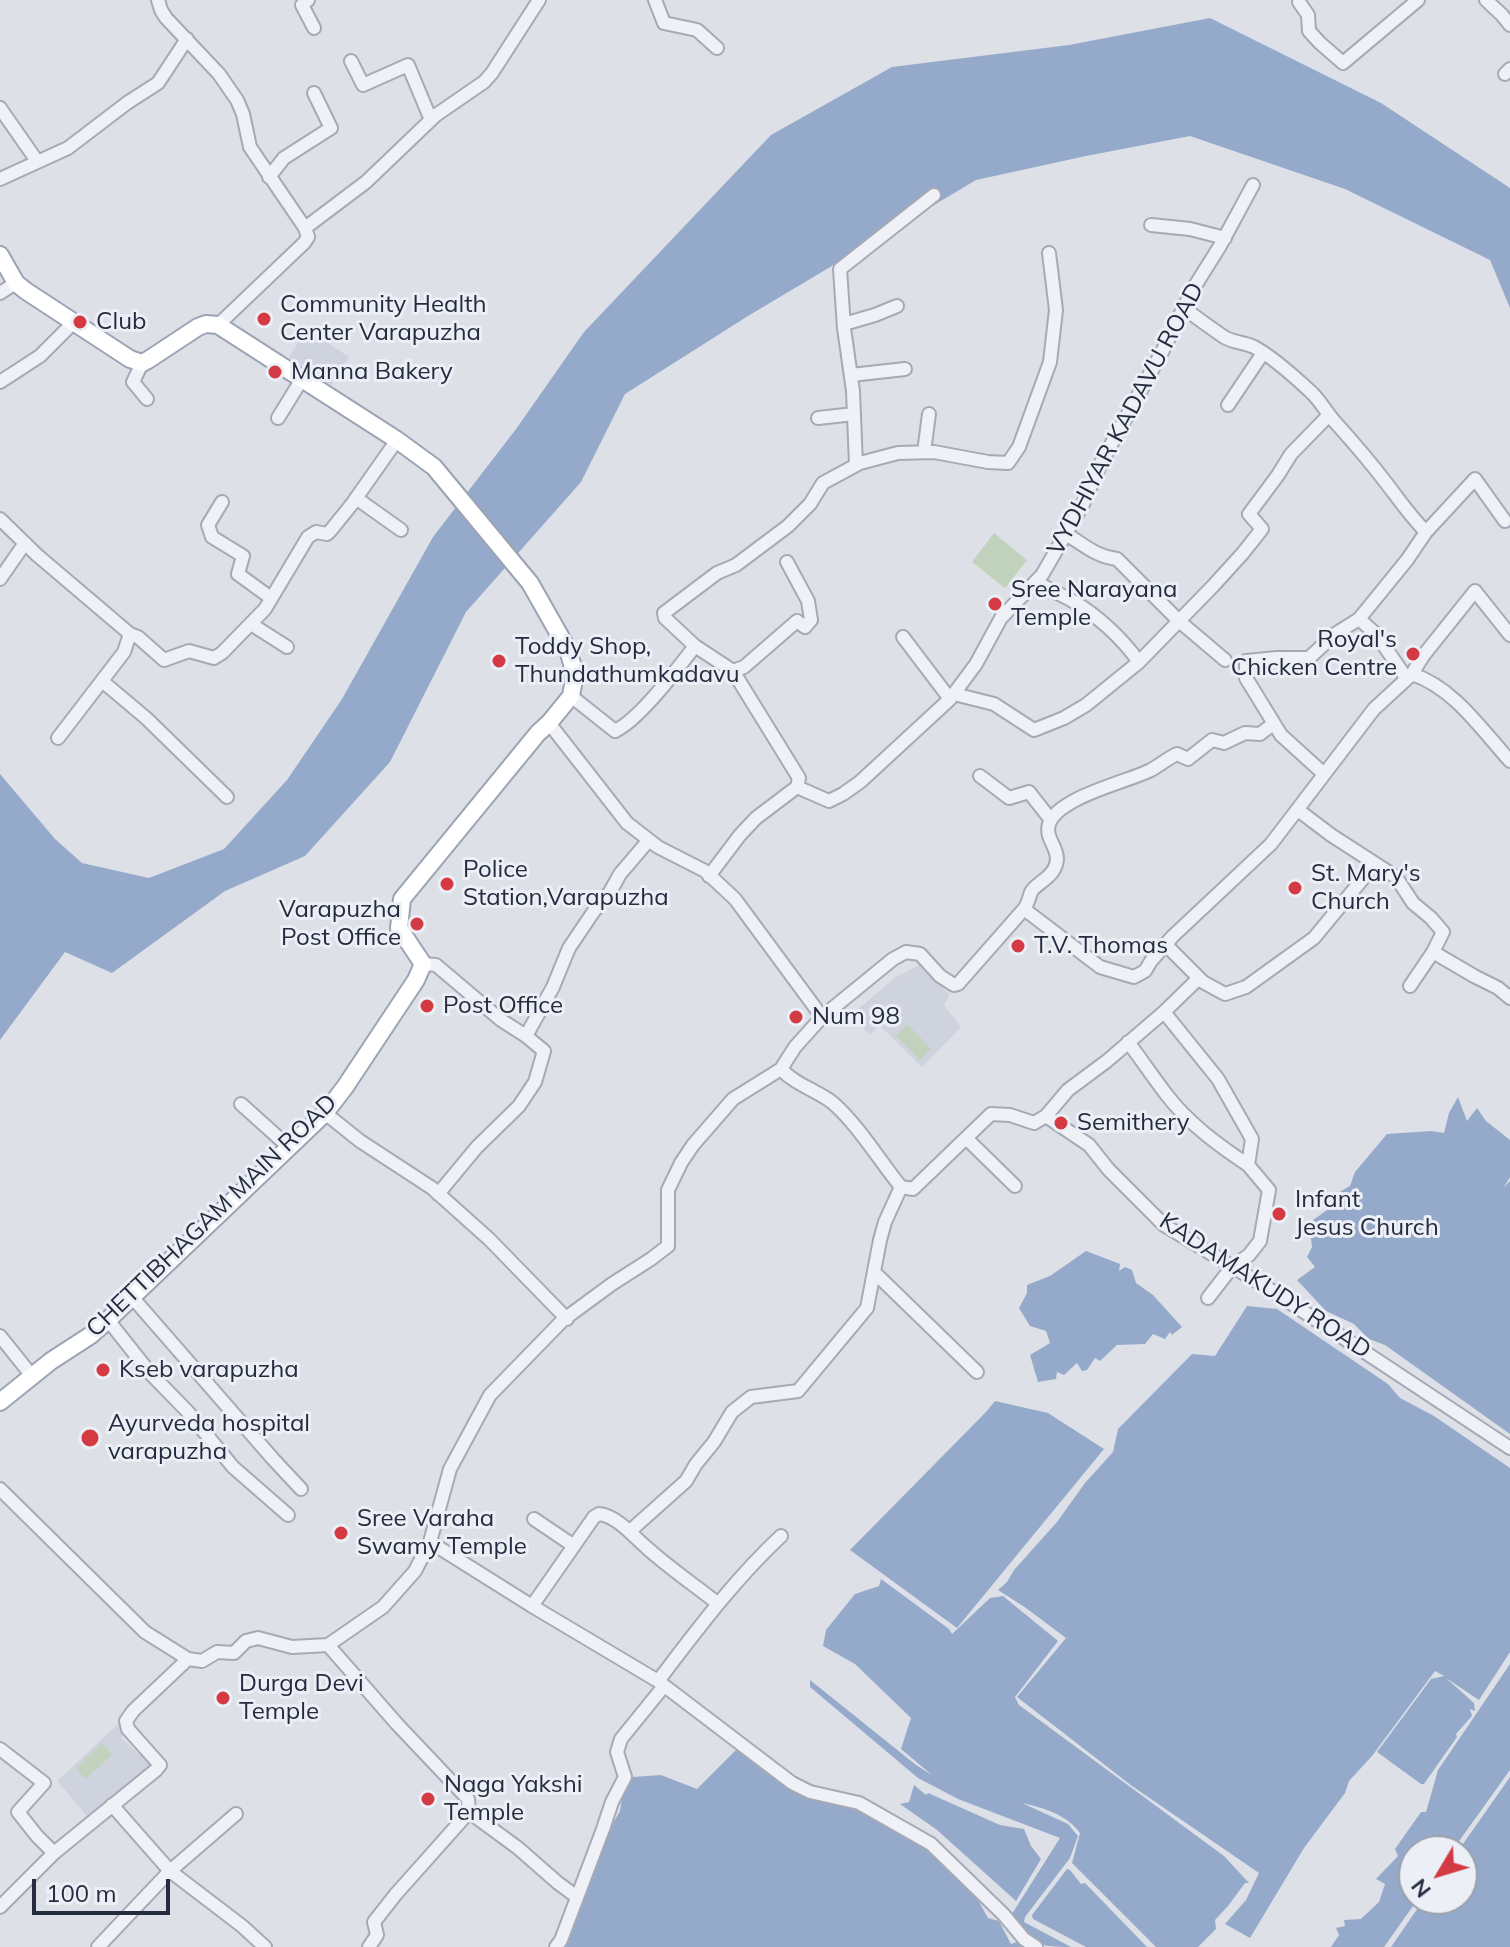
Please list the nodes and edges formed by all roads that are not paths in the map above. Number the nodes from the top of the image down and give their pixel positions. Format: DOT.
graph roads {
  1 [pos="158,0"];
  2 [pos="308,0"];
  3 [pos="539,0"];
  4 [pos="655,0"];
  5 [pos="1418,0"];
  6 [pos="1486,0"];
  7 [pos="1299,2"];
  8 [pos="1510,25"];
  9 [pos="314,28"];
  10 [pos="187,39"];
  11 [pos="717,48"];
  12 [pos="351,61"];
  13 [pos="314,93"];
  14 [pos="0,108"];
  15 [pos="431,120"];
  16 [pos="37,161"];
  17 [pos="269,177"];
  18 [pos="0,179"];
  19 [pos="1253,185"];
  20 [pos="934,195"];
  21 [pos="1151,225"];
  22 [pos="305,228"];
  23 [pos="1225,238"];
  24 [pos="1049,253"];
  25 [pos="0,255"];
  26 [pos="16,283"];
  27 [pos="0,293"];
  28 [pos="897,306"];
  29 [pos="1184,308"];
  30 [pos="74,322"];
  31 [pos="844,324"];
  32 [pos="218,325"];
  33 [pos="1263,353"];
  34 [pos="142,363"];
  35 [pos="905,369"];
  36 [pos="851,375"];
  37 [pos="302,379"];
  38 [pos="0,382"];
  39 [pos="147,399"];
  40 [pos="1228,405"];
  41 [pos="854,414"];
  42 [pos="929,414"];
  43 [pos="1329,415"];
  44 [pos="278,418"];
  45 [pos="818,418"];
  46 [pos="397,440"];
  47 [pos="924,452"];
  48 [pos="856,465"];
  49 [pos="356,498"];
  50 [pos="222,502"];
  51 [pos="0,519"];
  52 [pos="1505,521"];
  53 [pos="401,530"];
  54 [pos="1426,532"];
  55 [pos="1066,534"];
  56 [pos="25,543"];
  57 [pos="787,562"];
  58 [pos="0,579"];
  59 [pos="1036,582"];
  60 [pos="271,598"];
  61 [pos="1359,619"];
  62 [pos="1179,621"];
  63 [pos="251,624"];
  64 [pos="130,634"];
  65 [pos="1510,635"];
  66 [pos="903,637"];
  67 [pos="695,646"];
  68 [pos="287,647"];
  69 [pos="1225,660"];
  70 [pos="1139,662"];
  71 [pos="733,671"];
  72 [pos="1409,676"];
  73 [pos="102,681"];
  74 [pos="571,696"];
  75 [pos="952,696"];
  76 [pos="549,723"];
  77 [pos="1273,724"];
  78 [pos="58,738"];
  79 [pos="1510,761"];
  80 [pos="1324,774"];
  81 [pos="980,776"];
  82 [pos="797,787"];
  83 [pos="227,797"];
  84 [pos="1298,810"];
  85 [pos="1051,820"];
  86 [pos="649,840"];
  87 [pos="1375,864"];
  88 [pos="709,876"];
  89 [pos="1024,909"];
  90 [pos="1166,945"];
  91 [pos="1433,952"];
  92 [pos="423,964"];
  93 [pos="1199,978"];
  94 [pos="1410,986"];
  95 [pos="1510,998"];
  96 [pos="1164,1012"];
  97 [pos="822,1017"];
  98 [pos="526,1036"];
  99 [pos="1128,1042"];
  100 [pos="781,1069"];
  101 [pos="241,1104"];
  102 [pos="325,1113"];
  103 [pos="1046,1116"];
  104 [pos="966,1138"];
  105 [pos="290,1148"];
  106 [pos="1248,1165"];
  107 [pos="1015,1186"];
  108 [pos="901,1187"];
  109 [pos="438,1194"];
  110 [pos="1232,1267"];
  111 [pos="875,1273"];
  112 [pos="132,1297"];
  113 [pos="1208,1298"];
  114 [pos="567,1319"];
  115 [pos="108,1320"];
  116 [pos="0,1336"];
  117 [pos="977,1372"];
  118 [pos="32,1376"];
  119 [pos="0,1402"];
  120 [pos="1510,1448"];
  121 [pos="0,1489"];
  122 [pos="301,1489"];
  123 [pos="288,1515"];
  124 [pos="534,1519"];
  125 [pos="630,1531"];
  126 [pos="781,1536"];
  127 [pos="430,1542"];
  128 [pos="574,1546"];
  129 [pos="717,1603"];
  130 [pos="532,1606"];
  131 [pos="328,1645"];
  132 [pos="188,1659"];
  133 [pos="661,1684"];
  134 [pos="0,1749"];
  135 [pos="112,1805"];
  136 [pos="469,1812"];
  137 [pos="236,1814"];
  138 [pos="54,1853"];
  139 [pos="170,1871"];
  140 [pos="577,1897"];
  141 [pos="0,1906"];
  142 [pos="98,1947"];
  143 [pos="265,1947"];
  144 [pos="369,1947"];
  145 [pos="556,1947"];
  146 [pos="1036,1947"];
  1 -- 10 [label="street"];
  2 -- 9 [label="street"];
  3 -- 15 [label="street"];
  4 -- 11 [label="street"];
  5 -- 7 [label="street"];
  6 -- 8 [label="street"];
  10 -- 16 [label="street"];
  10 -- 17 [label="street"];
  12 -- 15 [label="street"];
  13 -- 17 [label="street"];
  14 -- 16 [label="street"];
  15 -- 22 [label="street"];
  16 -- 18 [label="street"];
  17 -- 22 [label="street"];
  19 -- 23 [label="street, VYDHIYAR KADAVU ROAD"];
  20 -- 31 [label="street"];
  21 -- 23 [label="street"];
  22 -- 32 [label="street"];
  23 -- 29 [label="street, VYDHIYAR KADAVU ROAD"];
  24 -- 47 [label="street"];
  25 -- 26 [label="main road"];
  26 -- 27 [label="street"];
  26 -- 30 [label="main road"];
  28 -- 31 [label="street"];
  29 -- 33 [label="street"];
  29 -- 55 [label="street, VYDHIYAR KADAVU ROAD"];
  30 -- 34 [label="main road"];
  30 -- 38 [label="street"];
  31 -- 36 [label="street"];
  32 -- 34 [label="main road"];
  32 -- 37 [label="main road"];
  33 -- 40 [label="street"];
  33 -- 43 [label="street"];
  34 -- 39 [label="street"];
  35 -- 36 [label="street"];
  36 -- 41 [label="street"];
  37 -- 44 [label="street"];
  37 -- 46 [label="main road"];
  41 -- 45 [label="street"];
  41 -- 48 [label="street"];
  42 -- 47 [label="street"];
  43 -- 54 [label="street"];
  43 -- 62 [label="street"];
  46 -- 49 [label="street"];
  46 -- 74 [label="main road"];
  47 -- 48 [label="street"];
  48 -- 67 [label="street"];
  49 -- 53 [label="street"];
  49 -- 60 [label="street"];
  50 -- 60 [label="street"];
  51 -- 56 [label="street"];
  52 -- 54 [label="street"];
  54 -- 61 [label="street"];
  55 -- 59 [label="street, VYDHIYAR KADAVU ROAD"];
  55 -- 62 [label="street"];
  56 -- 58 [label="street"];
  56 -- 64 [label="street"];
  57 -- 71 [label="street"];
  59 -- 70 [label="street"];
  59 -- 75 [label="street, VYDHIYAR KADAVU ROAD"];
  60 -- 63 [label="street"];
  61 -- 72 [label="street"];
  61 -- 77 [label="street"];
  62 -- 69 [label="street"];
  62 -- 70 [label="street"];
  63 -- 64 [label="street"];
  63 -- 68 [label="street"];
  64 -- 73 [label="street"];
  65 -- 72 [label="street"];
  66 -- 75 [label="street"];
  67 -- 71 [label="street"];
  67 -- 74 [label="street"];
  70 -- 75 [label="street"];
  71 -- 82 [label="street"];
  72 -- 79 [label="street"];
  72 -- 80 [label="street"];
  73 -- 78 [label="street"];
  73 -- 83 [label="street"];
  74 -- 76 [label="main road"];
  75 -- 82 [label="street, VYDHIYAR KADAVU ROAD"];
  76 -- 86 [label="street"];
  76 -- 92 [label="main road"];
  77 -- 80 [label="street"];
  77 -- 85 [label="street"];
  80 -- 84 [label="street"];
  81 -- 85 [label="street"];
  82 -- 88 [label="street"];
  84 -- 87 [label="street"];
  84 -- 90 [label="street"];
  85 -- 89 [label="street"];
  86 -- 88 [label="street"];
  86 -- 98 [label="street"];
  87 -- 91 [label="street"];
  87 -- 93 [label="street"];
  88 -- 97 [label="street"];
  89 -- 90 [label="street"];
  89 -- 97 [label="street"];
  90 -- 93 [label="street"];
  91 -- 94 [label="street"];
  91 -- 95 [label="street"];
  92 -- 98 [label="street"];
  92 -- 102 [label="main road, CHETTIBHAGAM MAIN ROAD"];
  93 -- 96 [label="street"];
  96 -- 99 [label="street"];
  96 -- 106 [label="street"];
  97 -- 100 [label="street"];
  98 -- 109 [label="street"];
  99 -- 103 [label="street"];
  99 -- 106 [label="street"];
  100 -- 108 [label="street"];
  100 -- 114 [label="street"];
  101 -- 105 [label="street"];
  102 -- 105 [label="main road, CHETTIBHAGAM MAIN ROAD"];
  102 -- 109 [label="street"];
  103 -- 104 [label="street"];
  103 -- 110 [label="street, KADAMAKUDY ROAD"];
  104 -- 107 [label="street"];
  104 -- 108 [label="street"];
  105 -- 112 [label="main road, CHETTIBHAGAM MAIN ROAD"];
  106 -- 110 [label="street"];
  108 -- 111 [label="street"];
  109 -- 114 [label="street"];
  110 -- 113 [label="street"];
  110 -- 120 [label="street, KADAMAKUDY ROAD"];
  111 -- 117 [label="street"];
  111 -- 125 [label="street"];
  112 -- 115 [label="main road, CHETTIBHAGAM MAIN ROAD"];
  112 -- 122 [label="street"];
  114 -- 127 [label="street"];
  115 -- 118 [label="main road, CHETTIBHAGAM MAIN ROAD"];
  115 -- 123 [label="street"];
  116 -- 118 [label="street"];
  118 -- 119 [label="main road, CHETTIBHAGAM MAIN ROAD"];
  121 -- 132 [label="street"];
  124 -- 128 [label="street"];
  125 -- 128 [label="street"];
  125 -- 129 [label="street"];
  126 -- 129 [label="street"];
  127 -- 130 [label="street"];
  127 -- 131 [label="street"];
  128 -- 130 [label="street"];
  129 -- 133 [label="street"];
  130 -- 133 [label="street"];
  131 -- 132 [label="street"];
  131 -- 136 [label="street"];
  132 -- 135 [label="street"];
  133 -- 140 [label="street"];
  133 -- 146 [label="street"];
  134 -- 138 [label="street"];
  135 -- 138 [label="street"];
  135 -- 139 [label="street"];
  136 -- 140 [label="street"];
  136 -- 144 [label="street"];
  137 -- 139 [label="street"];
  138 -- 141 [label="street"];
  139 -- 142 [label="street"];
  139 -- 143 [label="street"];
  140 -- 145 [label="street"];
}
